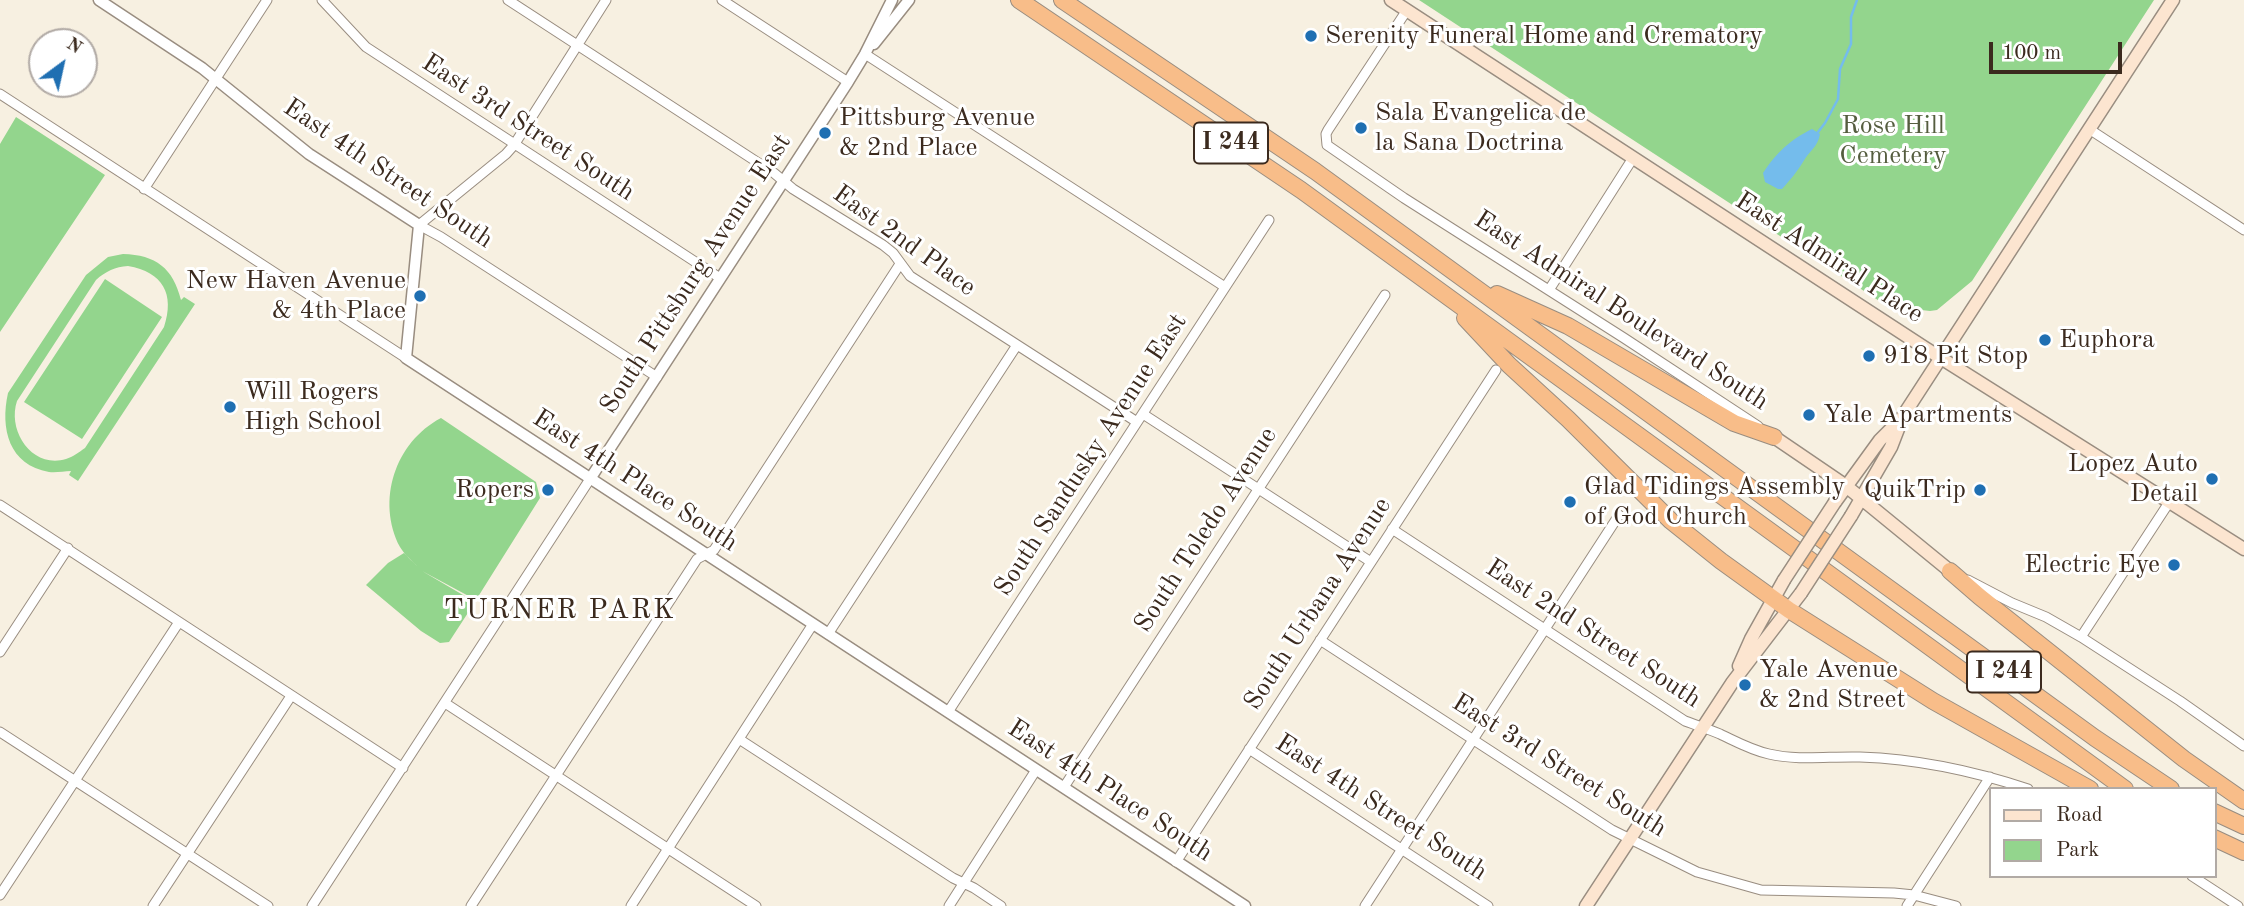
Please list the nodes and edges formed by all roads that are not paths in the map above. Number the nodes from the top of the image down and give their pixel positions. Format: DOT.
graph roads {
  1 [pos="99,0"];
  2 [pos="267,0"];
  3 [pos="322,0"];
  4 [pos="508,0"];
  5 [pos="606,0"];
  6 [pos="722,0"];
  7 [pos="892,0"];
  8 [pos="909,0"];
  9 [pos="1019,0"];
  10 [pos="1062,0"];
  11 [pos="1391,0"];
  12 [pos="2173,0"];
  13 [pos="1407,10"];
  14 [pos="576,45"];
  15 [pos="865,54"];
  16 [pos="216,79"];
  17 [pos="848,82"];
  18 [pos="0,94"];
  19 [pos="2089,128"];
  20 [pos="514,145"];
  21 [pos="1633,158"];
  22 [pos="783,181"];
  23 [pos="144,188"];
  24 [pos="1269,220"];
  25 [pos="419,225"];
  26 [pos="2244,230"];
  27 [pos="900,264"];
  28 [pos="720,278"];
  29 [pos="1468,281"];
  30 [pos="1225,287"];
  31 [pos="1549,290"];
  32 [pos="1440,291"];
  33 [pos="1385,295"];
  34 [pos="1017,345"];
  35 [pos="1941,357"];
  36 [pos="406,358"];
  37 [pos="1496,370"];
  38 [pos="657,377"];
  39 [pos="1903,416"];
  40 [pos="1140,418"];
  41 [pos="1774,437"];
  42 [pos="590,479"];
  43 [pos="1846,486"];
  44 [pos="1258,488"];
  45 [pos="1861,498"];
  46 [pos="2170,501"];
  47 [pos="0,505"];
  48 [pos="1619,515"];
  49 [pos="1392,529"];
  50 [pos="68,548"];
  51 [pos="2244,549"];
  52 [pos="706,554"];
  53 [pos="1371,562"];
  54 [pos="1950,571"];
  55 [pos="1773,598"];
  56 [pos="1789,610"];
  57 [pos="179,622"];
  58 [pos="813,624"];
  59 [pos="1545,630"];
  60 [pos="828,634"];
  61 [pos="2081,637"];
  62 [pos="1320,640"];
  63 [pos="0,652"];
  64 [pos="1731,683"];
  65 [pos="291,695"];
  66 [pos="445,703"];
  67 [pos="948,712"];
  68 [pos="1702,727"];
  69 [pos="0,732"];
  70 [pos="740,739"];
  71 [pos="1474,739"];
  72 [pos="2244,746"];
  73 [pos="1249,749"];
  74 [pos="403,768"];
  75 [pos="1037,770"];
  76 [pos="555,775"];
  77 [pos="1990,777"];
  78 [pos="76,780"];
  79 [pos="2022,787"];
  80 [pos="2086,787"];
  81 [pos="2122,787"];
  82 [pos="2168,787"];
  83 [pos="1063,788"];
  84 [pos="2244,801"];
  85 [pos="2216,813"];
  86 [pos="2244,826"];
  87 [pos="1630,838"];
  88 [pos="2216,840"];
  89 [pos="668,849"];
  90 [pos="1401,850"];
  91 [pos="2239,850"];
  92 [pos="188,854"];
  93 [pos="1176,862"];
  94 [pos="2194,878"];
  95 [pos="963,883"];
  96 [pos="0,895"];
  97 [pos="1914,895"];
  98 [pos="2225,903"];
  99 [pos="153,906"];
  100 [pos="268,906"];
  101 [pos="312,906"];
  102 [pos="471,906"];
  103 [pos="631,906"];
  104 [pos="756,906"];
  105 [pos="949,906"];
  106 [pos="1001,906"];
  107 [pos="1244,906"];
  108 [pos="1364,906"];
  109 [pos="1488,906"];
  110 [pos="1586,906"];
  111 [pos="1907,906"];
  112 [pos="1956,906"];
  113 [pos="2238,906"];
  1 -- 16 [label="street, East 4th Street South"];
  2 -- 16 [label="street"];
  3 -- 20 [label="street, East 3rd Street South"];
  4 -- 14 [label="street, East 2nd Place"];
  5 -- 14 [label="street"];
  6 -- 17 [label="street"];
  7 -- 15 [label="street, South Pittsburg Avenue East"];
  8 -- 15 [label="street, South Pittsburg Avenue East"];
  9 -- 32 [label="highway, I 244"];
  10 -- 29 [label="highway, I 244"];
  11 -- 13 [label="main road, East Admiral Place"];
  12 -- 19 [label="main road"];
  13 -- 21 [label="main road, East Admiral Place"];
  13 -- 31 [label="street, East Admiral Boulevard South"];
  14 -- 20 [label="street"];
  14 -- 22 [label="street, East 2nd Place"];
  15 -- 17 [label="street, South Pittsburg Avenue East"];
  15 -- 30 [label="street"];
  16 -- 23 [label="street"];
  16 -- 25 [label="street, East 4th Street South"];
  17 -- 22 [label="street, South Pittsburg Avenue East"];
  18 -- 23 [label="street, East 4th Place South"];
  19 -- 26 [label="street"];
  19 -- 35 [label="main road"];
  20 -- 25 [label="street"];
  20 -- 28 [label="street, East 3rd Street South"];
  21 -- 31 [label="street"];
  21 -- 35 [label="main road, East Admiral Place"];
  22 -- 27 [label="street, East 2nd Place"];
  22 -- 28 [label="street, South Pittsburg Avenue East"];
  23 -- 36 [label="street, East 4th Place South"];
  24 -- 30 [label="street, South Sandusky Avenue East"];
  25 -- 36 [label="street"];
  25 -- 38 [label="street, East 4th Street South"];
  27 -- 34 [label="street, East 2nd Place"];
  27 -- 52 [label="street"];
  28 -- 38 [label="street, South Pittsburg Avenue East"];
  29 -- 41 [label="highway"];
  29 -- 82 [label="highway, I 244"];
  30 -- 40 [label="street, South Sandusky Avenue East"];
  31 -- 41 [label="street, East Admiral Boulevard South"];
  32 -- 55 [label="highway"];
  32 -- 81 [label="highway, I 244"];
  33 -- 44 [label="street, South Toledo Avenue"];
  34 -- 40 [label="street, East 2nd Place"];
  34 -- 60 [label="street"];
  35 -- 39 [label="main road"];
  35 -- 46 [label="main road, East Admiral Place"];
  36 -- 42 [label="street, East 4th Place South"];
  37 -- 49 [label="street, South Urbana Avenue"];
  38 -- 42 [label="street, South Pittsburg Avenue East"];
  39 -- 43 [label="main road"];
  39 -- 45 [label="main road"];
  40 -- 44 [label="street, East 2nd Place"];
  40 -- 67 [label="street, South Sandusky Avenue East"];
  41 -- 43 [label="main road, East Admiral Boulevard South"];
  42 -- 52 [label="street, East 4th Place South"];
  42 -- 66 [label="street, South Pittsburg Avenue East"];
  43 -- 45 [label="main road, East Admiral Boulevard South"];
  43 -- 55 [label="main road, bridge"];
  44 -- 53 [label="street, East 2nd Place"];
  44 -- 83 [label="street, South Toledo Avenue"];
  45 -- 54 [label="main road, East Admiral Boulevard South"];
  45 -- 56 [label="main road, bridge"];
  46 -- 51 [label="main road, East Admiral Place"];
  46 -- 61 [label="street"];
  47 -- 50 [label="street"];
  48 -- 59 [label="street"];
  49 -- 53 [label="street, South Urbana Avenue"];
  49 -- 59 [label="street, East 2nd Street South"];
  50 -- 57 [label="street"];
  50 -- 63 [label="street"];
  52 -- 58 [label="street, East 4th Place South"];
  52 -- 76 [label="street"];
  53 -- 62 [label="street, South Urbana Avenue"];
  54 -- 61 [label="street, East Admiral Boulevard South"];
  54 -- 84 [label="highway"];
  55 -- 56 [label="highway"];
  55 -- 64 [label="main road"];
  56 -- 64 [label="main road"];
  56 -- 80 [label="highway"];
  57 -- 65 [label="street"];
  57 -- 78 [label="street"];
  58 -- 60 [label="street, East 4th Place South"];
  58 -- 70 [label="street"];
  59 -- 68 [label="street, East 2nd Street South"];
  59 -- 71 [label="street"];
  60 -- 67 [label="street, East 4th Place South"];
  61 -- 72 [label="street, East Admiral Boulevard South"];
  62 -- 71 [label="street, East 3rd Street South"];
  62 -- 73 [label="street, South Urbana Avenue"];
  64 -- 68 [label="main road"];
  65 -- 74 [label="street"];
  65 -- 92 [label="street"];
  66 -- 74 [label="street, South Pittsburg Avenue East"];
  66 -- 76 [label="street"];
  67 -- 75 [label="street, East 4th Place South"];
  68 -- 77 [label="street, East 2nd Street South"];
  68 -- 87 [label="main road"];
  69 -- 78 [label="street"];
  70 -- 89 [label="street"];
  70 -- 95 [label="street"];
  71 -- 87 [label="street, East 3rd Street South"];
  71 -- 90 [label="street"];
  73 -- 90 [label="street, East 4th Street South"];
  73 -- 93 [label="street, South Urbana Avenue"];
  74 -- 101 [label="street, South Pittsburg Avenue East"];
  75 -- 83 [label="street, East 4th Place South"];
  75 -- 95 [label="street"];
  76 -- 89 [label="street"];
  76 -- 102 [label="street"];
  77 -- 79 [label="street, East 2nd Street South"];
  77 -- 97 [label="street"];
  78 -- 92 [label="street"];
  78 -- 96 [label="street"];
  83 -- 93 [label="street, East 4th Place South"];
  85 -- 86 [label="highway"];
  87 -- 97 [label="street, East 3rd Street South"];
  87 -- 110 [label="main road"];
  88 -- 91 [label="highway"];
  89 -- 103 [label="street"];
  89 -- 104 [label="street"];
  90 -- 108 [label="street"];
  90 -- 109 [label="street, East 4th Street South"];
  92 -- 99 [label="street"];
  92 -- 100 [label="street"];
  93 -- 107 [label="street, East 4th Place South"];
  94 -- 98 [label="street"];
  95 -- 105 [label="street"];
  95 -- 106 [label="street"];
  97 -- 111 [label="street"];
  97 -- 112 [label="street, East 3rd Street South"];
  98 -- 113 [label="street"];
}
